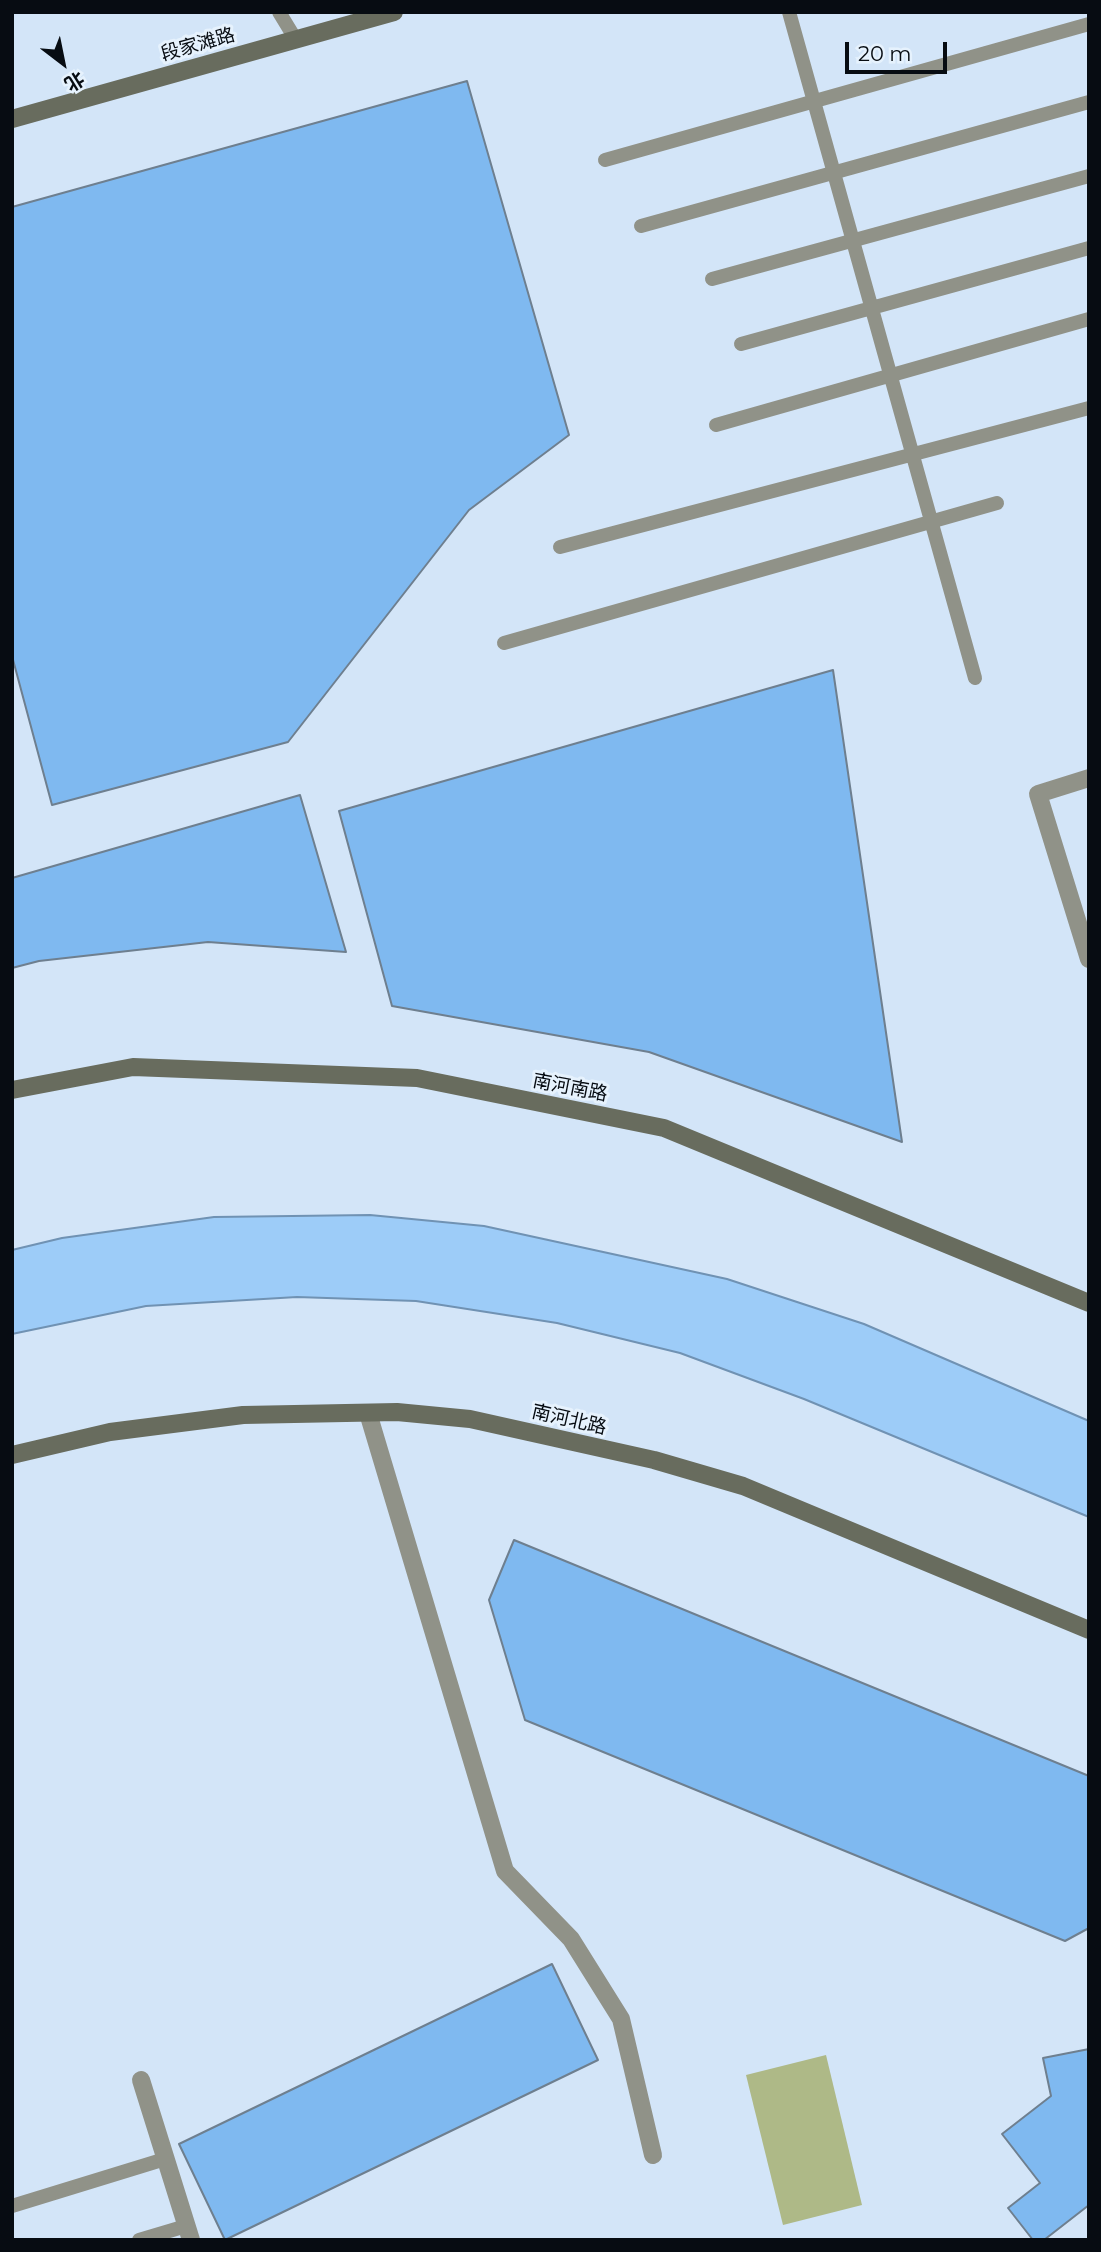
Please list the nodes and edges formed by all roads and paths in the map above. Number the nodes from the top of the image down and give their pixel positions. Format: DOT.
graph roads {
  1 [pos="279,12"];
  2 [pos="394,12"];
  3 [pos="789,12"];
  4 [pos="1089,24"];
  5 [pos="296,40"];
  6 [pos="814,102"];
  7 [pos="1089,102"];
  8 [pos="12,119"];
  9 [pos="606,160"];
  10 [pos="834,173"];
  11 [pos="1089,176"];
  12 [pos="641,226"];
  13 [pos="853,240"];
  14 [pos="1089,248"];
  15 [pos="712,279"];
  16 [pos="872,308"];
  17 [pos="1089,319"];
  18 [pos="741,344"];
  19 [pos="891,376"];
  20 [pos="1089,408"];
  21 [pos="716,425"];
  22 [pos="913,454"];
  23 [pos="998,503"];
  24 [pos="932,522"];
  25 [pos="560,547"];
  26 [pos="504,643"];
  27 [pos="975,678"];
  28 [pos="1089,778"];
  29 [pos="1089,959"];
  30 [pos="12,1090"];
  31 [pos="1089,1303"];
  32 [pos="368,1413"];
  33 [pos="12,1455"];
  34 [pos="1089,1630"];
  35 [pos="141,2080"];
  36 [pos="653,2155"];
  37 [pos="165,2159"];
  38 [pos="12,2206"];
  39 [pos="188,2233"];
  40 [pos="139,2240"];
  1 -- 5 [label="lane"];
  2 -- 5 [label="street, 段家滩路"];
  3 -- 6 [label="lane"];
  4 -- 6 [label="lane"];
  5 -- 8 [label="street, 段家滩路"];
  6 -- 9 [label="lane"];
  6 -- 10 [label="lane"];
  7 -- 10 [label="lane"];
  10 -- 12 [label="lane"];
  10 -- 13 [label="lane"];
  11 -- 13 [label="lane"];
  13 -- 15 [label="lane"];
  13 -- 16 [label="lane"];
  14 -- 16 [label="lane"];
  16 -- 18 [label="lane"];
  16 -- 19 [label="lane"];
  17 -- 19 [label="lane"];
  19 -- 21 [label="lane"];
  19 -- 22 [label="lane"];
  20 -- 22 [label="lane"];
  22 -- 24 [label="lane"];
  22 -- 25 [label="lane"];
  23 -- 24 [label="lane"];
  24 -- 26 [label="lane"];
  24 -- 27 [label="lane"];
  28 -- 29 [label="street"];
  30 -- 31 [label="street, 南河南路"];
  32 -- 33 [label="street, 南河北路"];
  32 -- 34 [label="street, 南河北路"];
  32 -- 36 [label="street"];
  35 -- 37 [label="street"];
  37 -- 38 [label="lane"];
  37 -- 39 [label="street"];
  39 -- 40 [label="lane"];
}
